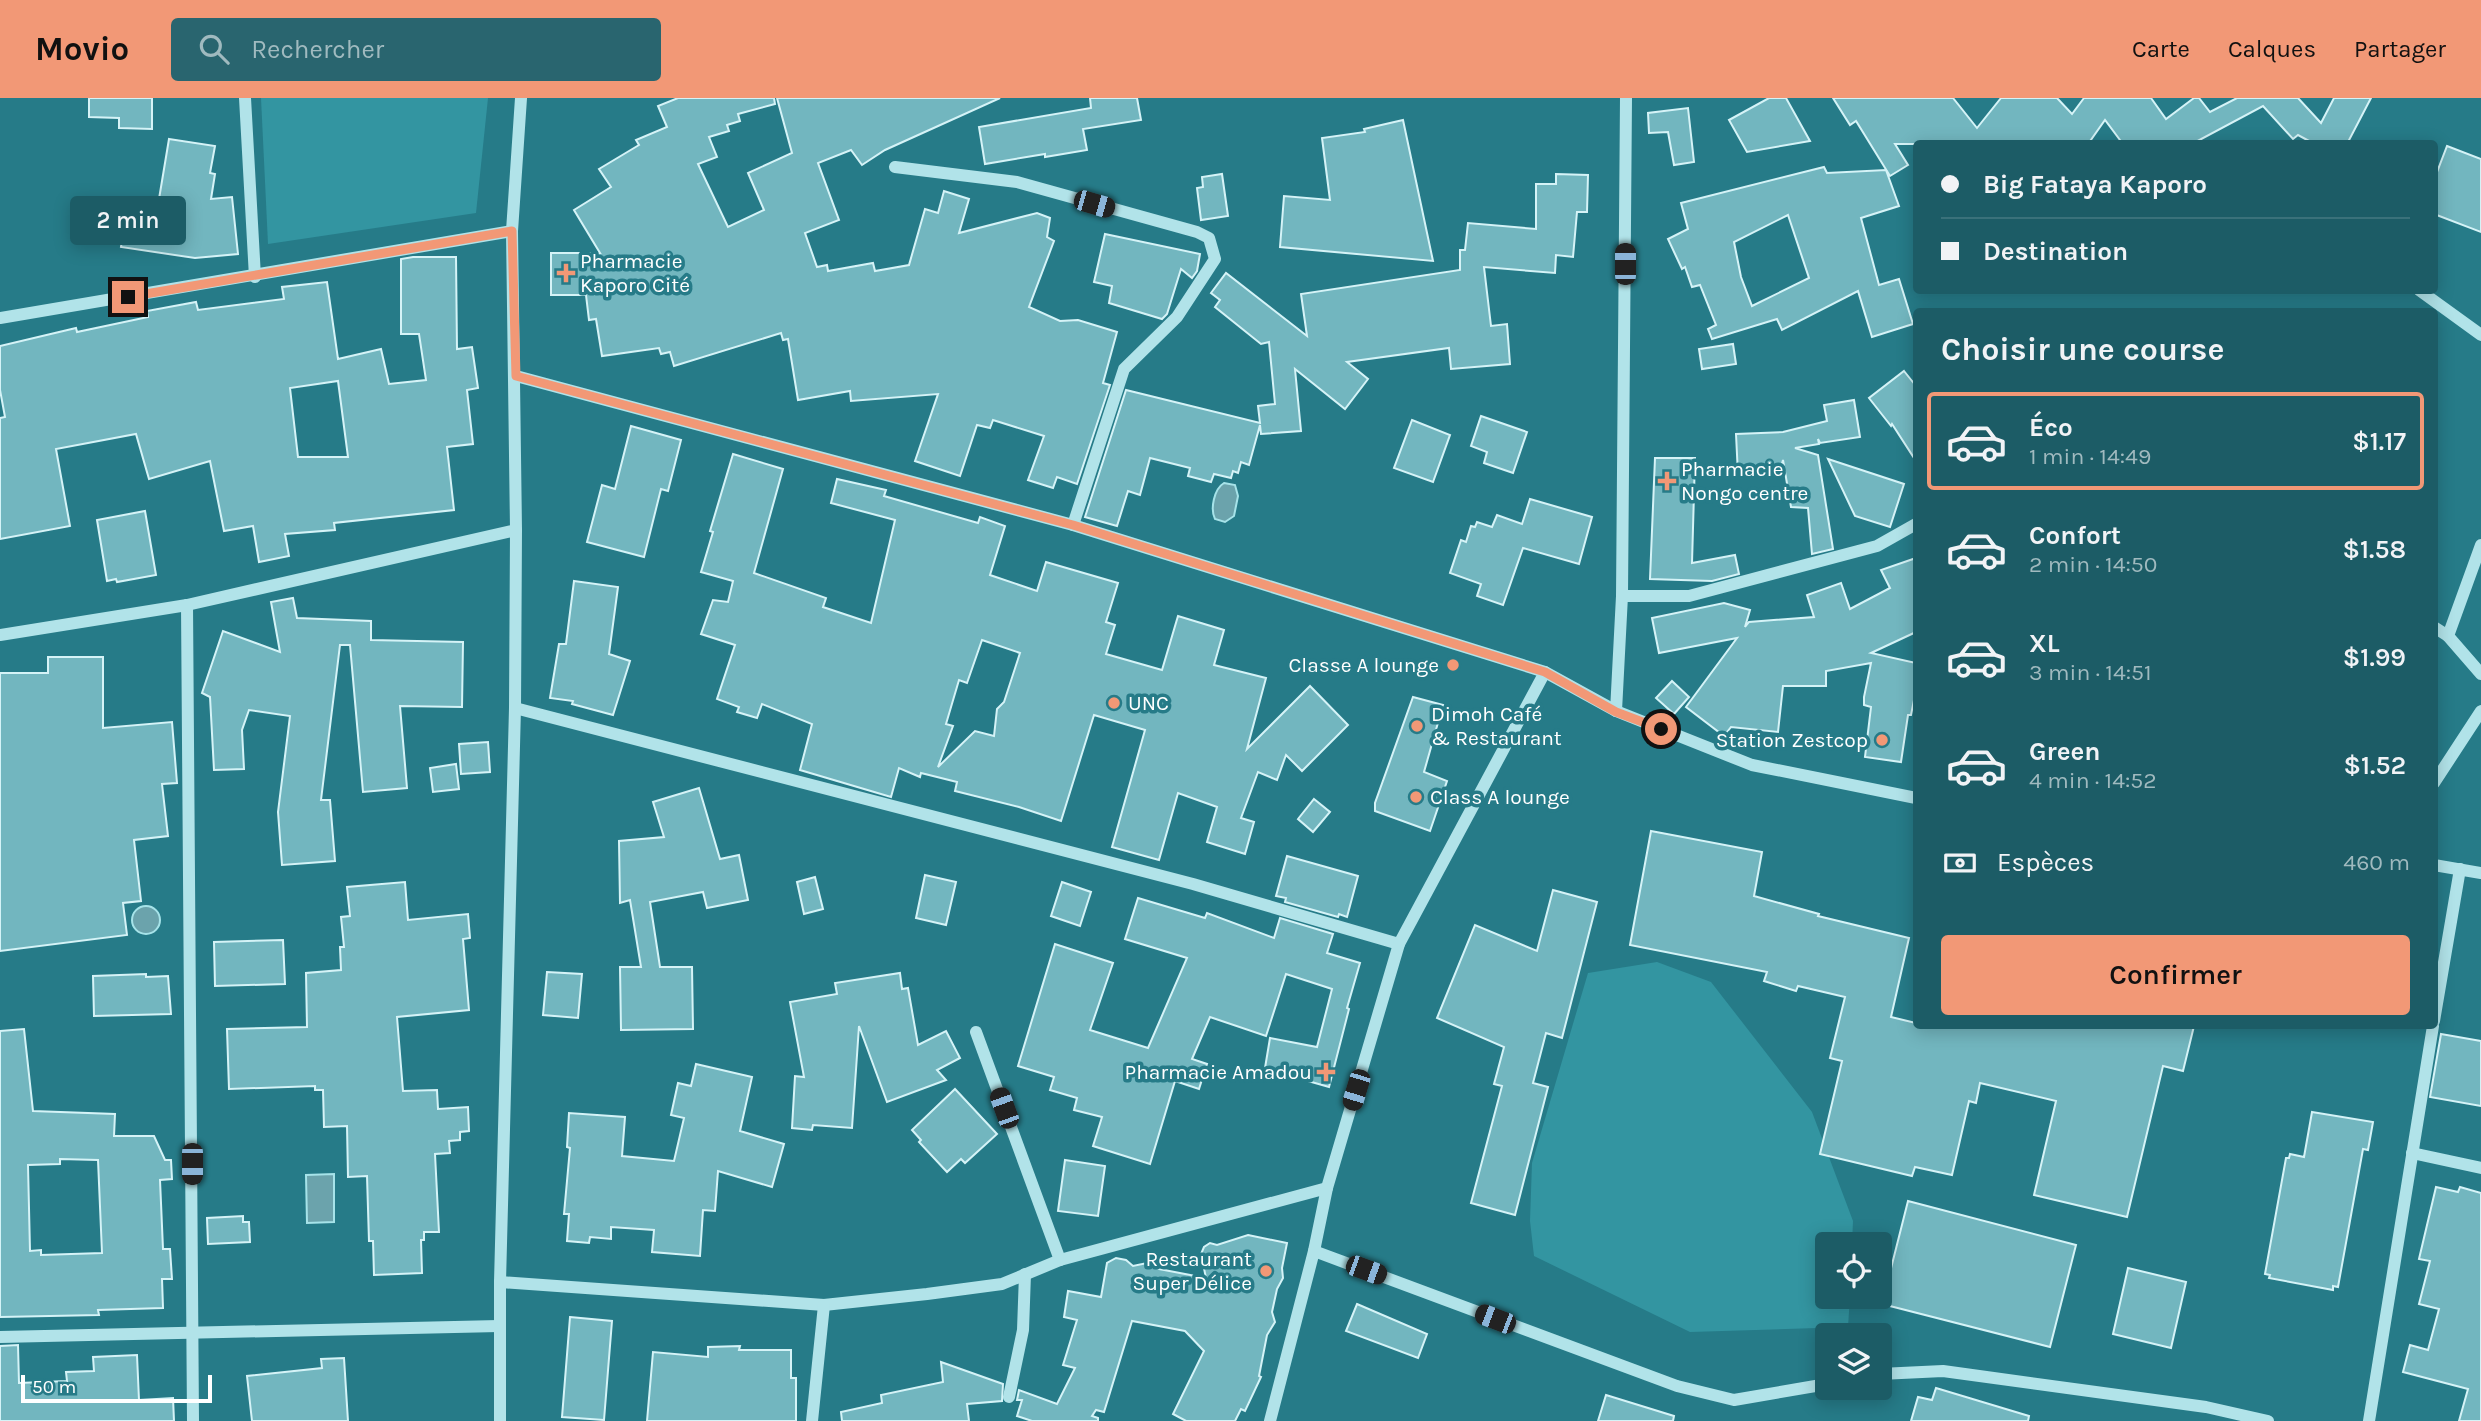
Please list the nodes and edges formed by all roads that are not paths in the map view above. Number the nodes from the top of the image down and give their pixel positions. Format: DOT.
graph roads {
  1 [pos="244,98"];
  2 [pos="521,98"];
  3 [pos="1626,98"];
  4 [pos="895,167"];
  5 [pos="512,231"];
  6 [pos="255,276"];
  7 [pos="2425,294"];
  8 [pos="0,318"];
  9 [pos="2481,335"];
  10 [pos="516,376"];
  11 [pos="1073,525"];
  12 [pos="1913,526"];
  13 [pos="516,530"];
  14 [pos="2481,545"];
  15 [pos="1622,596"];
  16 [pos="187,605"];
  17 [pos="2438,630"];
  18 [pos="0,635"];
  19 [pos="2448,636"];
  20 [pos="1545,672"];
  21 [pos="2481,674"];
  22 [pos="514,708"];
  23 [pos="2481,711"];
  24 [pos="1616,712"];
  25 [pos="2438,777"];
  26 [pos="1913,797"];
  27 [pos="2438,866"];
  28 [pos="2460,869"];
  29 [pos="2481,873"];
  30 [pos="1399,944"];
  31 [pos="2438,999"];
  32 [pos="2433,1029"];
  33 [pos="975,1032"];
  34 [pos="2412,1153"];
  35 [pos="2481,1168"];
  36 [pos="1327,1188"];
  37 [pos="1314,1251"];
  38 [pos="1060,1260"];
  39 [pos="1025,1274"];
  40 [pos="500,1282"];
  41 [pos="824,1305"];
  42 [pos="499,1326"];
  43 [pos="193,1332"];
  44 [pos="0,1337"];
  45 [pos="1892,1373"];
  46 [pos="1815,1386"];
  47 [pos="1009,1397"];
  48 [pos="193,1421"];
  49 [pos="500,1421"];
  50 [pos="812,1421"];
  51 [pos="1270,1421"];
  52 [pos="2268,1421"];
  53 [pos="2369,1421"];
  1 -- 6 [label="street"];
  2 -- 5 [label="street"];
  3 -- 15 [label="street"];
  4 -- 11 [label="street"];
  5 -- 6 [label="street"];
  5 -- 10 [label="street"];
  6 -- 8 [label="street"];
  7 -- 9 [label="street"];
  10 -- 11 [label="street"];
  10 -- 13 [label="street"];
  11 -- 20 [label="street"];
  12 -- 15 [label="street"];
  13 -- 16 [label="street"];
  13 -- 22 [label="street"];
  14 -- 19 [label="street"];
  15 -- 24 [label="street"];
  16 -- 18 [label="street"];
  16 -- 43 [label="street"];
  17 -- 19 [label="street"];
  19 -- 21 [label="street"];
  20 -- 24 [label="street"];
  20 -- 30 [label="street"];
  22 -- 30 [label="street"];
  22 -- 40 [label="street"];
  23 -- 25 [label="street"];
  24 -- 26 [label="street"];
  27 -- 28 [label="street"];
  28 -- 29 [label="street"];
  28 -- 31 [label="street"];
  30 -- 36 [label="street"];
  32 -- 34 [label="street"];
  33 -- 38 [label="street"];
  34 -- 35 [label="street"];
  34 -- 53 [label="street"];
  36 -- 37 [label="street"];
  36 -- 38 [label="street"];
  37 -- 46 [label="street"];
  37 -- 51 [label="street"];
  38 -- 39 [label="street"];
  39 -- 41 [label="street"];
  39 -- 47 [label="street"];
  40 -- 41 [label="street"];
  40 -- 42 [label="street"];
  41 -- 50 [label="street"];
  42 -- 43 [label="street"];
  42 -- 49 [label="street"];
  43 -- 44 [label="street"];
  43 -- 48 [label="street"];
  45 -- 52 [label="street"];
}
